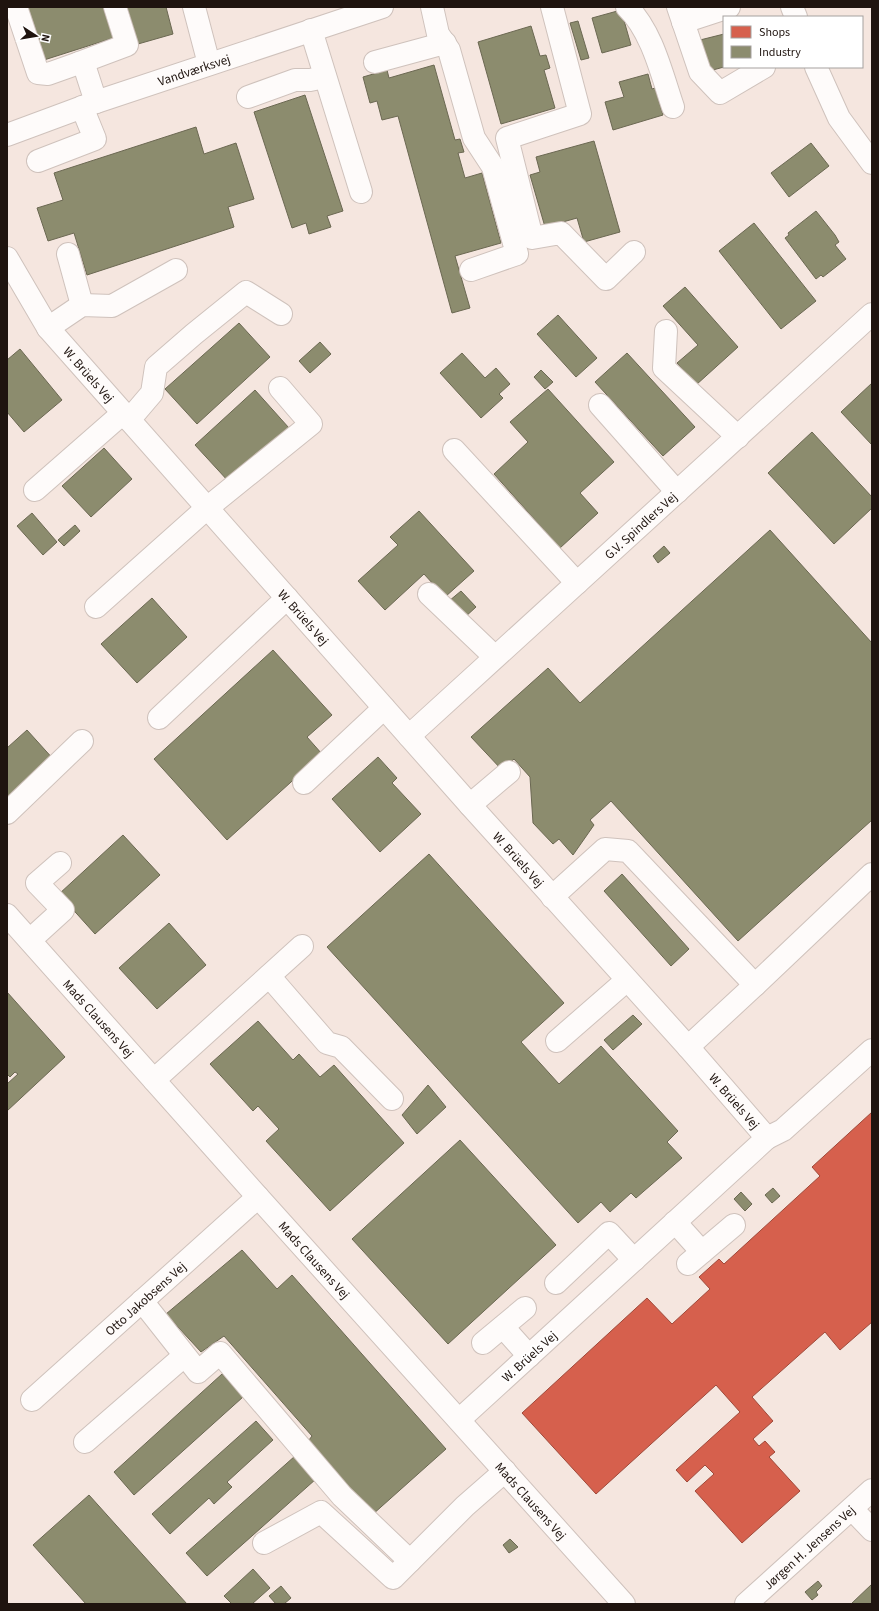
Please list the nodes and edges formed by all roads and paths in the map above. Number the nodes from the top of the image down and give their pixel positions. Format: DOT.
graph roads {
  1 [pos="16,7"];
  2 [pos="115,7"];
  3 [pos="194,7"];
  4 [pos="382,7"];
  5 [pos="432,7"];
  6 [pos="552,7"];
  7 [pos="627,7"];
  8 [pos="730,7"];
  9 [pos="341,13"];
  10 [pos="681,15"];
  11 [pos="311,30"];
  12 [pos="445,43"];
  13 [pos="375,62"];
  14 [pos="78,63"];
  15 [pos="209,64"];
  16 [pos="762,68"];
  17 [pos="816,68"];
  18 [pos="325,77"];
  19 [pos="248,97"];
  20 [pos="89,104"];
  21 [pos="674,107"];
  22 [pos="7,135"];
  23 [pos="38,161"];
  24 [pos="872,163"];
  25 [pos="362,192"];
  26 [pos="634,252"];
  27 [pos="68,254"];
  28 [pos="8,260"];
  29 [pos="176,270"];
  30 [pos="471,270"];
  31 [pos="82,305"];
  32 [pos="281,314"];
  33 [pos="872,314"];
  34 [pos="48,328"];
  35 [pos="666,331"];
  36 [pos="280,388"];
  37 [pos="600,405"];
  38 [pos="126,417"];
  39 [pos="738,437"];
  40 [pos="454,450"];
  41 [pos="35,490"];
  42 [pos="677,492"];
  43 [pos="207,508"];
  44 [pos="577,583"];
  45 [pos="429,594"];
  46 [pos="287,598"];
  47 [pos="96,607"];
  48 [pos="495,657"];
  49 [pos="384,708"];
  50 [pos="159,718"];
  51 [pos="409,736"];
  52 [pos="82,741"];
  53 [pos="509,772"];
  54 [pos="304,782"];
  55 [pos="470,805"];
  56 [pos="7,813"];
  57 [pos="60,863"];
  58 [pos="872,874"];
  59 [pos="552,897"];
  60 [pos="7,915"];
  61 [pos="30,940"];
  62 [pos="302,946"];
  63 [pos="268,976"];
  64 [pos="627,980"];
  65 [pos="755,985"];
  66 [pos="557,1041"];
  67 [pos="688,1047"];
  68 [pos="872,1050"];
  69 [pos="154,1080"];
  70 [pos="392,1099"];
  71 [pos="767,1138"];
  72 [pos="258,1198"];
  73 [pos="675,1222"];
  74 [pos="734,1225"];
  75 [pos="634,1260"];
  76 [pos="556,1283"];
  77 [pos="142,1301"];
  78 [pos="525,1308"];
  79 [pos="503,1327"];
  80 [pos="483,1343"];
  81 [pos="184,1356"];
  82 [pos="529,1356"];
  83 [pos="32,1400"];
  84 [pos="459,1420"];
  85 [pos="85,1442"];
  86 [pos="505,1471"];
  87 [pos="872,1490"];
  88 [pos="852,1509"];
  89 [pos="872,1530"];
  90 [pos="264,1543"];
  91 [pos="410,1561"];
  92 [pos="624,1604"];
  93 [pos="746,1604"];
  1 -- 14 [label="street"];
  2 -- 14 [label="street"];
  3 -- 15 [label="street"];
  4 -- 9 [label="street, Vandværksvej"];
  5 -- 12 [label="street"];
  6 -- 26 [label="street"];
  7 -- 21 [label="street"];
  8 -- 10 [label="street"];
  9 -- 11 [label="street, Vandværksvej"];
  10 -- 16 [label="street"];
  11 -- 15 [label="street, Vandværksvej"];
  11 -- 18 [label="street"];
  12 -- 13 [label="street"];
  12 -- 30 [label="street"];
  14 -- 20 [label="street"];
  15 -- 20 [label="street, Vandværksvej"];
  17 -- 24 [label="street"];
  18 -- 19 [label="street"];
  18 -- 25 [label="street"];
  20 -- 22 [label="street, Vandværksvej"];
  20 -- 23 [label="street"];
  27 -- 31 [label="street"];
  28 -- 34 [label="street, W. Brüels Vej"];
  29 -- 31 [label="street"];
  31 -- 34 [label="street"];
  32 -- 38 [label="street"];
  33 -- 39 [label="street, G.V. Spindlers Vej"];
  34 -- 38 [label="street, W. Brüels Vej"];
  35 -- 39 [label="street"];
  36 -- 43 [label="street"];
  37 -- 42 [label="street"];
  38 -- 41 [label="street"];
  38 -- 43 [label="street, W. Brüels Vej"];
  39 -- 42 [label="street, G.V. Spindlers Vej"];
  40 -- 44 [label="street"];
  42 -- 44 [label="street, G.V. Spindlers Vej"];
  43 -- 46 [label="street, W. Brüels Vej"];
  43 -- 47 [label="street"];
  44 -- 48 [label="street, G.V. Spindlers Vej"];
  45 -- 48 [label="street"];
  46 -- 49 [label="street, W. Brüels Vej"];
  46 -- 50 [label="street"];
  48 -- 51 [label="street, G.V. Spindlers Vej"];
  49 -- 51 [label="street, W. Brüels Vej"];
  49 -- 54 [label="street"];
  51 -- 55 [label="street, W. Brüels Vej"];
  52 -- 56 [label="street"];
  53 -- 55 [label="street"];
  55 -- 59 [label="street, W. Brüels Vej"];
  57 -- 61 [label="street"];
  58 -- 65 [label="street"];
  59 -- 64 [label="street, W. Brüels Vej"];
  59 -- 65 [label="street"];
  60 -- 61 [label="street, Mads Clausens Vej"];
  61 -- 69 [label="street, Mads Clausens Vej"];
  62 -- 63 [label="street"];
  63 -- 69 [label="street"];
  63 -- 70 [label="street"];
  64 -- 66 [label="street"];
  64 -- 67 [label="street, W. Brüels Vej"];
  65 -- 67 [label="street"];
  67 -- 71 [label="street, W. Brüels Vej"];
  68 -- 71 [label="street"];
  69 -- 72 [label="street, Mads Clausens Vej"];
  71 -- 73 [label="street, W. Brüels Vej"];
  72 -- 77 [label="street, Otto Jakobsens Vej"];
  72 -- 84 [label="street, Mads Clausens Vej"];
  73 -- 74 [label="street"];
  73 -- 75 [label="street, W. Brüels Vej"];
  75 -- 76 [label="street"];
  75 -- 82 [label="street, W. Brüels Vej"];
  77 -- 81 [label="street"];
  77 -- 83 [label="street, Otto Jakobsens Vej"];
  78 -- 79 [label="street"];
  79 -- 80 [label="street"];
  79 -- 82 [label="street"];
  81 -- 85 [label="street"];
  81 -- 91 [label="street"];
  82 -- 84 [label="street, W. Brüels Vej"];
  84 -- 86 [label="street, Mads Clausens Vej"];
  86 -- 91 [label="street"];
  86 -- 92 [label="street, Mads Clausens Vej"];
  87 -- 88 [label="street, Jørgen H. Jensens Vej"];
  88 -- 89 [label="street"];
  88 -- 93 [label="street, Jørgen H. Jensens Vej"];
  90 -- 91 [label="street"];
}
